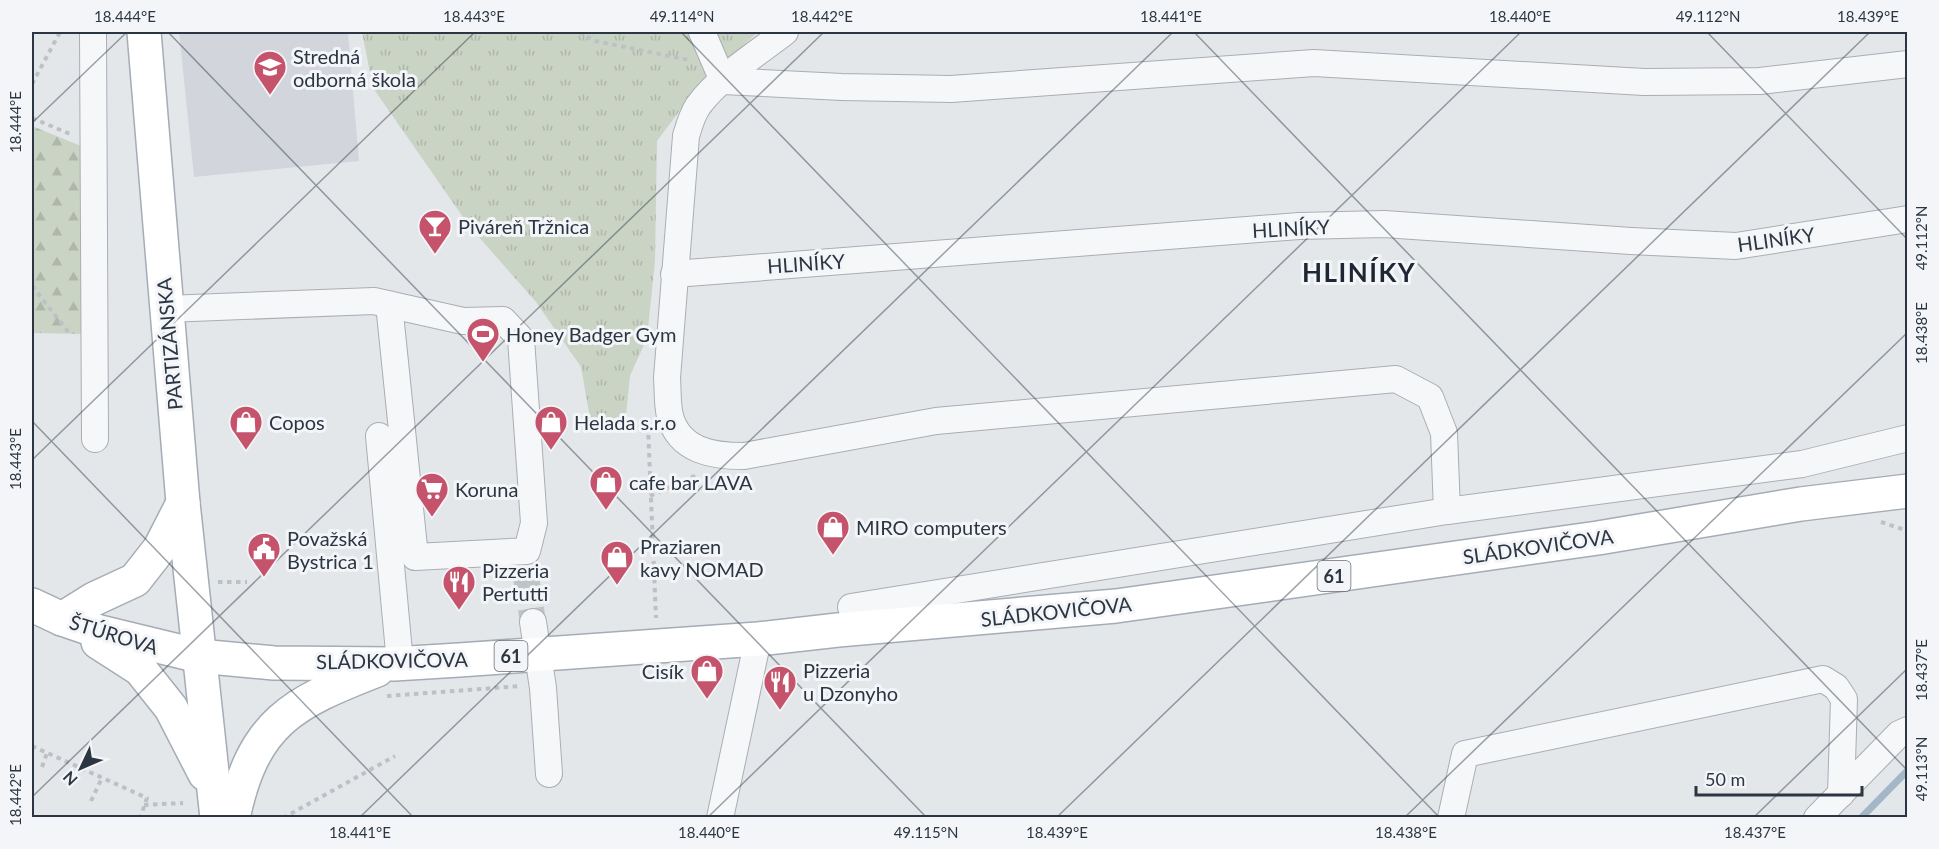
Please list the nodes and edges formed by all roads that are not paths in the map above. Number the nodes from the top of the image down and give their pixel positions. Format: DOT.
graph roads {
  1 [pos="93,32"];
  2 [pos="144,32"];
  3 [pos="702,32"];
  4 [pos="786,32"];
  5 [pos="1908,64"];
  6 [pos="723,81"];
  7 [pos="1908,219"];
  8 [pos="674,274"];
  9 [pos="389,304"];
  10 [pos="166,309"];
  11 [pos="379,436"];
  12 [pos="1908,438"];
  13 [pos="95,439"];
  14 [pos="1908,491"];
  15 [pos="183,503"];
  16 [pos="1447,511"];
  17 [pos="32,605"];
  18 [pos="62,619"];
  19 [pos="844,619"];
  20 [pos="533,622"];
  21 [pos="758,639"];
  22 [pos="199,656"];
  23 [pos="397,663"];
  24 [pos="534,670"];
  25 [pos="1908,730"];
  26 [pos="549,774"];
  27 [pos="1840,794"];
  28 [pos="222,810"];
  29 [pos="720,818"];
  30 [pos="1451,818"];
  31 [pos="1817,818"];
  1 -- 13 [label="street"];
  2 -- 10 [label="main road, PARTIZÁNSKA"];
  3 -- 6 [label="street"];
  4 -- 6 [label="street"];
  5 -- 6 [label="street"];
  6 -- 8 [label="street"];
  7 -- 8 [label="street, HLINÍKY"];
  8 -- 16 [label="street"];
  9 -- 9 [label="street"];
  9 -- 10 [label="street"];
  10 -- 15 [label="main road, PARTIZÁNSKA"];
  11 -- 23 [label="street"];
  12 -- 16 [label="street, SLÁDKOVIČOVA"];
  14 -- 19 [label="main road, SLÁDKOVIČOVA / 61"];
  15 -- 18 [label="main road"];
  15 -- 22 [label="main road, PARTIZÁNSKA"];
  16 -- 19 [label="street, SLÁDKOVIČOVA"];
  17 -- 18 [label="main road, ŠTÚROVA / 61"];
  18 -- 22 [label="main road, ŠTÚROVA / 61"];
  18 -- 28 [label="main road"];
  19 -- 21 [label="main road, SLÁDKOVIČOVA / 61"];
  20 -- 24 [label="street"];
  21 -- 24 [label="main road, SLÁDKOVIČOVA / 61"];
  21 -- 29 [label="street"];
  22 -- 23 [label="main road, SLÁDKOVIČOVA / 61"];
  22 -- 28 [label="main road, PARTIZÁNSKA"];
  23 -- 24 [label="main road, SLÁDKOVIČOVA / 61"];
  23 -- 28 [label="main road"];
  24 -- 26 [label="street"];
  25 -- 27 [label="street"];
  27 -- 30 [label="street"];
  27 -- 31 [label="street"];
}
